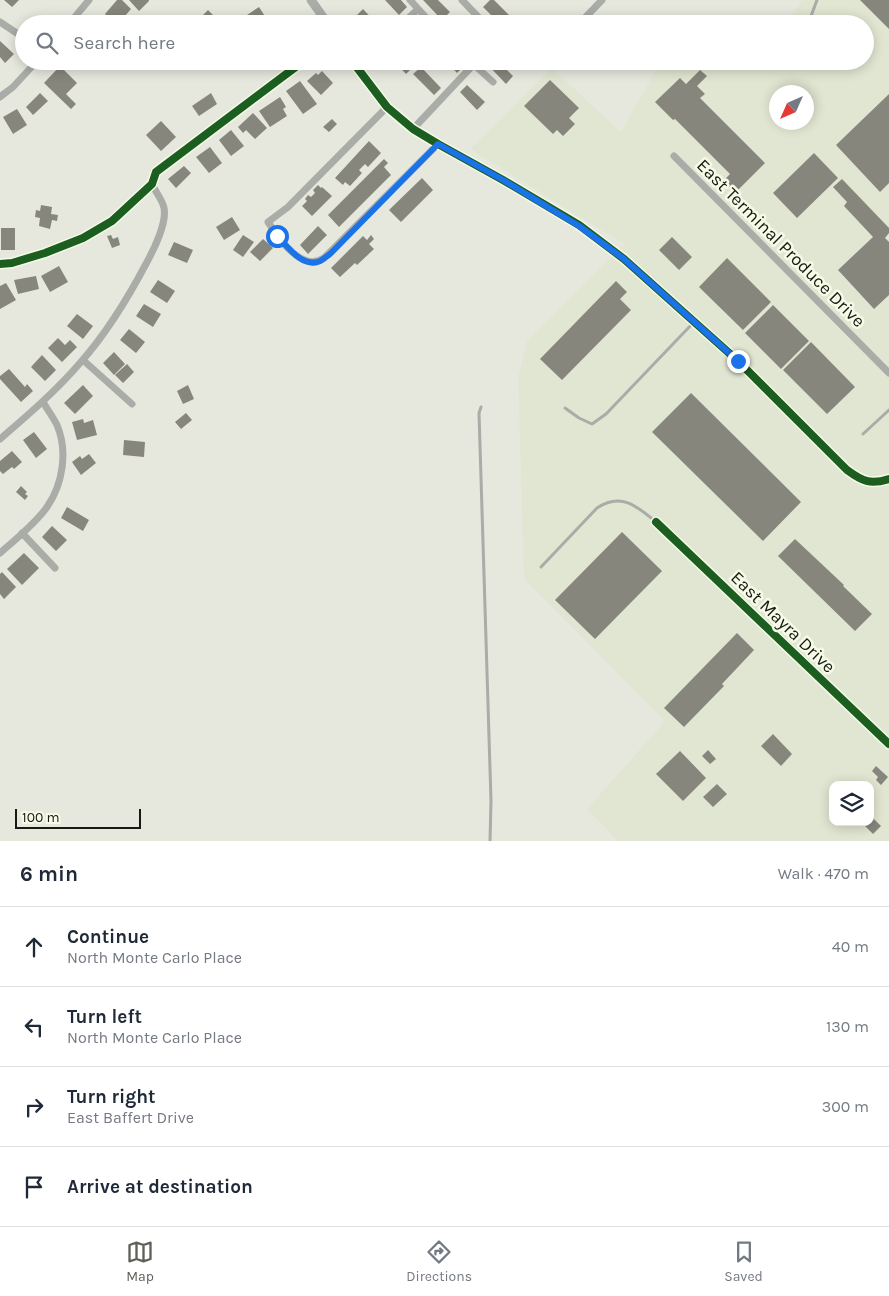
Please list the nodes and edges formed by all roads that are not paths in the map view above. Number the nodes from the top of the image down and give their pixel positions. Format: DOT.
graph roads {
  1 [pos="89,0"];
  2 [pos="311,0"];
  3 [pos="410,0"];
  4 [pos="462,0"];
  5 [pos="602,0"];
  6 [pos="817,0"];
  7 [pos="418,9"];
  8 [pos="76,15"];
  9 [pos="322,15"];
  10 [pos="412,15"];
  11 [pos="424,15"];
  12 [pos="476,15"];
  13 [pos="588,15"];
  14 [pos="811,15"];
  15 [pos="0,22"];
  16 [pos="15,32"];
  17 [pos="29,70"];
  18 [pos="292,70"];
  19 [pos="361,70"];
  20 [pos="466,70"];
  21 [pos="480,70"];
  22 [pos="493,82"];
  23 [pos="0,97"];
  24 [pos="387,106"];
  25 [pos="413,129"];
  26 [pos="438,144"];
  27 [pos="674,156"];
  28 [pos="152,184"];
  29 [pos="0,264"];
  30 [pos="694,322"];
  31 [pos="83,360"];
  32 [pos="889,373"];
  33 [pos="43,402"];
  34 [pos="132,404"];
  35 [pos="481,408"];
  36 [pos="565,408"];
  37 [pos="889,410"];
  38 [pos="863,434"];
  39 [pos="0,439"];
  40 [pos="888,481"];
  41 [pos="656,522"];
  42 [pos="22,533"];
  43 [pos="0,553"];
  44 [pos="541,567"];
  45 [pos="55,568"];
  46 [pos="889,744"];
  47 [pos="490,841"];
  1 -- 8 [label="street"];
  2 -- 9 [label="street"];
  3 -- 7 [label="street"];
  4 -- 12 [label="street"];
  5 -- 13 [label="street"];
  6 -- 14 [label="lane"];
  7 -- 10 [label="street"];
  7 -- 11 [label="street"];
  15 -- 16 [label="street"];
  17 -- 23 [label="street"];
  18 -- 28 [label="street"];
  19 -- 24 [label="street"];
  20 -- 25 [label="street"];
  21 -- 22 [label="street"];
  24 -- 25 [label="street"];
  24 -- 26 [label="street"];
  25 -- 26 [label="street"];
  26 -- 30 [label="street"];
  27 -- 32 [label="street, East Terminal Produce Drive"];
  28 -- 29 [label="street"];
  28 -- 31 [label="street"];
  30 -- 36 [label="lane"];
  30 -- 40 [label="street"];
  31 -- 33 [label="street"];
  31 -- 34 [label="street"];
  33 -- 39 [label="street"];
  33 -- 42 [label="street"];
  35 -- 47 [label="lane"];
  37 -- 38 [label="lane"];
  41 -- 44 [label="lane"];
  41 -- 46 [label="street, East Mayra Drive"];
  42 -- 43 [label="street"];
  42 -- 45 [label="street"];
}
